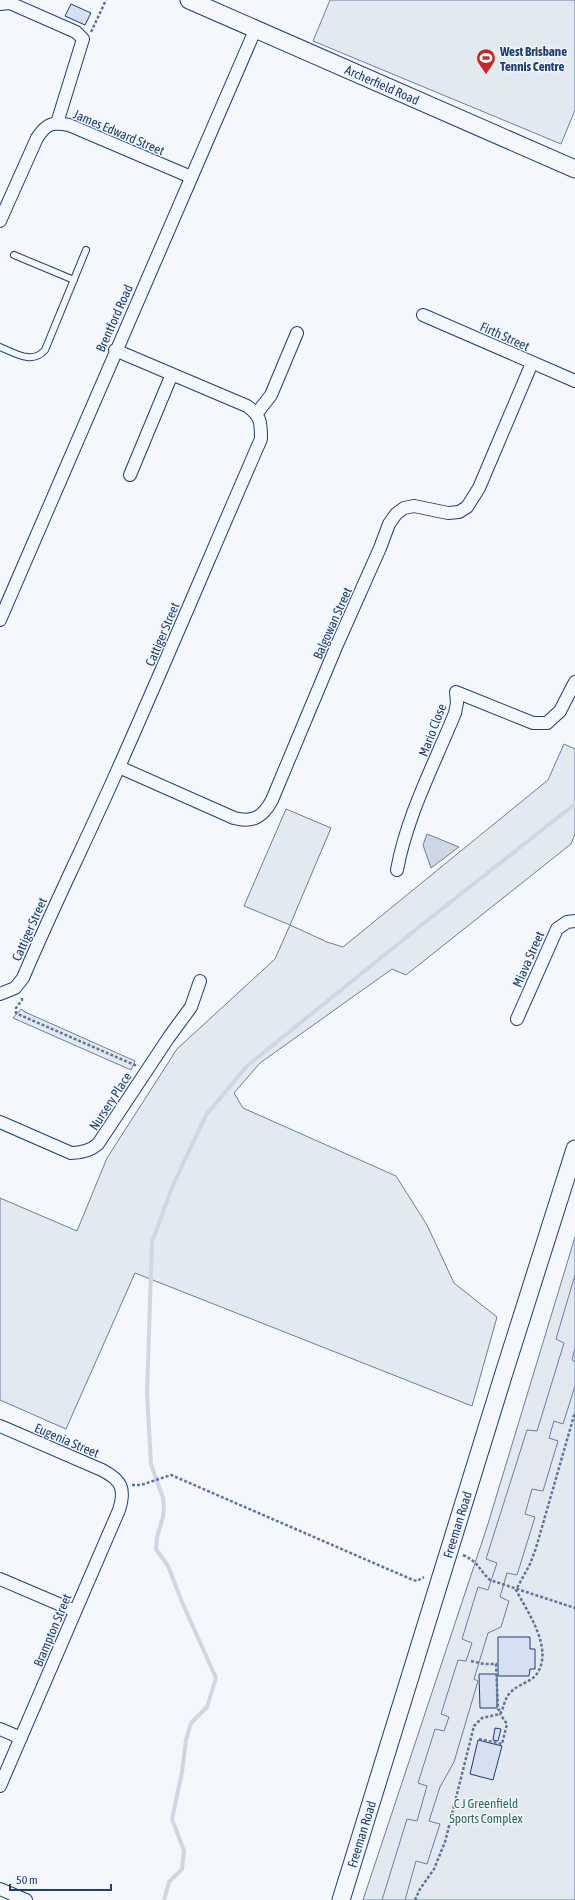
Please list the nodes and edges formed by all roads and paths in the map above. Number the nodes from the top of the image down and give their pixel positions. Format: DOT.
graph roads {
  1 [pos="106,0"];
  2 [pos="189,0"];
  3 [pos="0,4"];
  4 [pos="256,28"];
  5 [pos="82,39"];
  6 [pos="57,123"];
  7 [pos="575,169"];
  8 [pos="191,177"];
  9 [pos="0,221"];
  10 [pos="86,250"];
  11 [pos="14,255"];
  12 [pos="74,280"];
  13 [pos="423,315"];
  14 [pos="297,333"];
  15 [pos="0,346"];
  16 [pos="115,350"];
  17 [pos="532,363"];
  18 [pos="172,374"];
  19 [pos="575,382"];
  20 [pos="257,413"];
  21 [pos="130,475"];
  22 [pos="0,620"];
  23 [pos="575,682"];
  24 [pos="119,767"];
  25 [pos="397,870"];
  26 [pos="575,921"];
  27 [pos="200,981"];
  28 [pos="15,988"];
  29 [pos="0,994"];
  30 [pos="0,1006"];
  31 [pos="517,1019"];
  32 [pos="147,1070"];
  33 [pos="0,1122"];
  34 [pos="575,1152"];
  35 [pos="575,1412"];
  36 [pos="0,1426"];
  37 [pos="120,1483"];
  38 [pos="149,1483"];
  39 [pos="457,1552"];
  40 [pos="427,1570"];
  41 [pos="0,1579"];
  42 [pos="516,1590"];
  43 [pos="575,1608"];
  44 [pos="75,1611"];
  45 [pos="471,1661"];
  46 [pos="501,1713"];
  47 [pos="0,1729"];
  48 [pos="21,1738"];
  49 [pos="479,1739"];
  50 [pos="0,1786"];
  51 [pos="0,1889"];
  52 [pos="26,1900"];
  53 [pos="341,1900"];
  54 [pos="416,1900"];
  1 -- 5 [label="path"];
  2 -- 4 [label="street, Archerfield Road"];
  3 -- 5 [label="street"];
  4 -- 7 [label="street, Archerfield Road"];
  4 -- 8 [label="street, Brentford Road"];
  5 -- 6 [label="street"];
  6 -- 8 [label="street, James Edward Street"];
  6 -- 9 [label="street, James Edward Street"];
  8 -- 16 [label="street, Brentford Road"];
  10 -- 12 [label="lane"];
  11 -- 12 [label="lane"];
  12 -- 15 [label="lane"];
  13 -- 17 [label="street, Firth Street"];
  14 -- 20 [label="street"];
  16 -- 18 [label="street"];
  16 -- 22 [label="street, Brentford Road"];
  17 -- 19 [label="street, Firth Street"];
  17 -- 24 [label="street, Balgowan Street"];
  18 -- 20 [label="street"];
  18 -- 21 [label="street"];
  20 -- 24 [label="street, Cattiger Street"];
  23 -- 25 [label="street, Mario Close"];
  24 -- 28 [label="street, Cattiger Street"];
  26 -- 31 [label="street, Miava Street"];
  27 -- 32 [label="street, Nursery Place"];
  28 -- 29 [label="street"];
  28 -- 32 [label="path"];
  29 -- 30 [label="street"];
  32 -- 33 [label="street, Nursery Place"];
  34 -- 53 [label="street, Freeman Road"];
  35 -- 42 [label="path"];
  36 -- 37 [label="street, Eugenia Street"];
  37 -- 44 [label="street, Brampton Street"];
  38 -- 40 [label="path"];
  39 -- 42 [label="path"];
  41 -- 44 [label="street"];
  42 -- 43 [label="path"];
  42 -- 46 [label="path"];
  44 -- 48 [label="street, Brampton Street"];
  45 -- 46 [label="path"];
  46 -- 49 [label="path"];
  46 -- 54 [label="path"];
  47 -- 48 [label="street"];
  48 -- 50 [label="street, Brampton Street"];
  51 -- 52 [label="street"];
}
